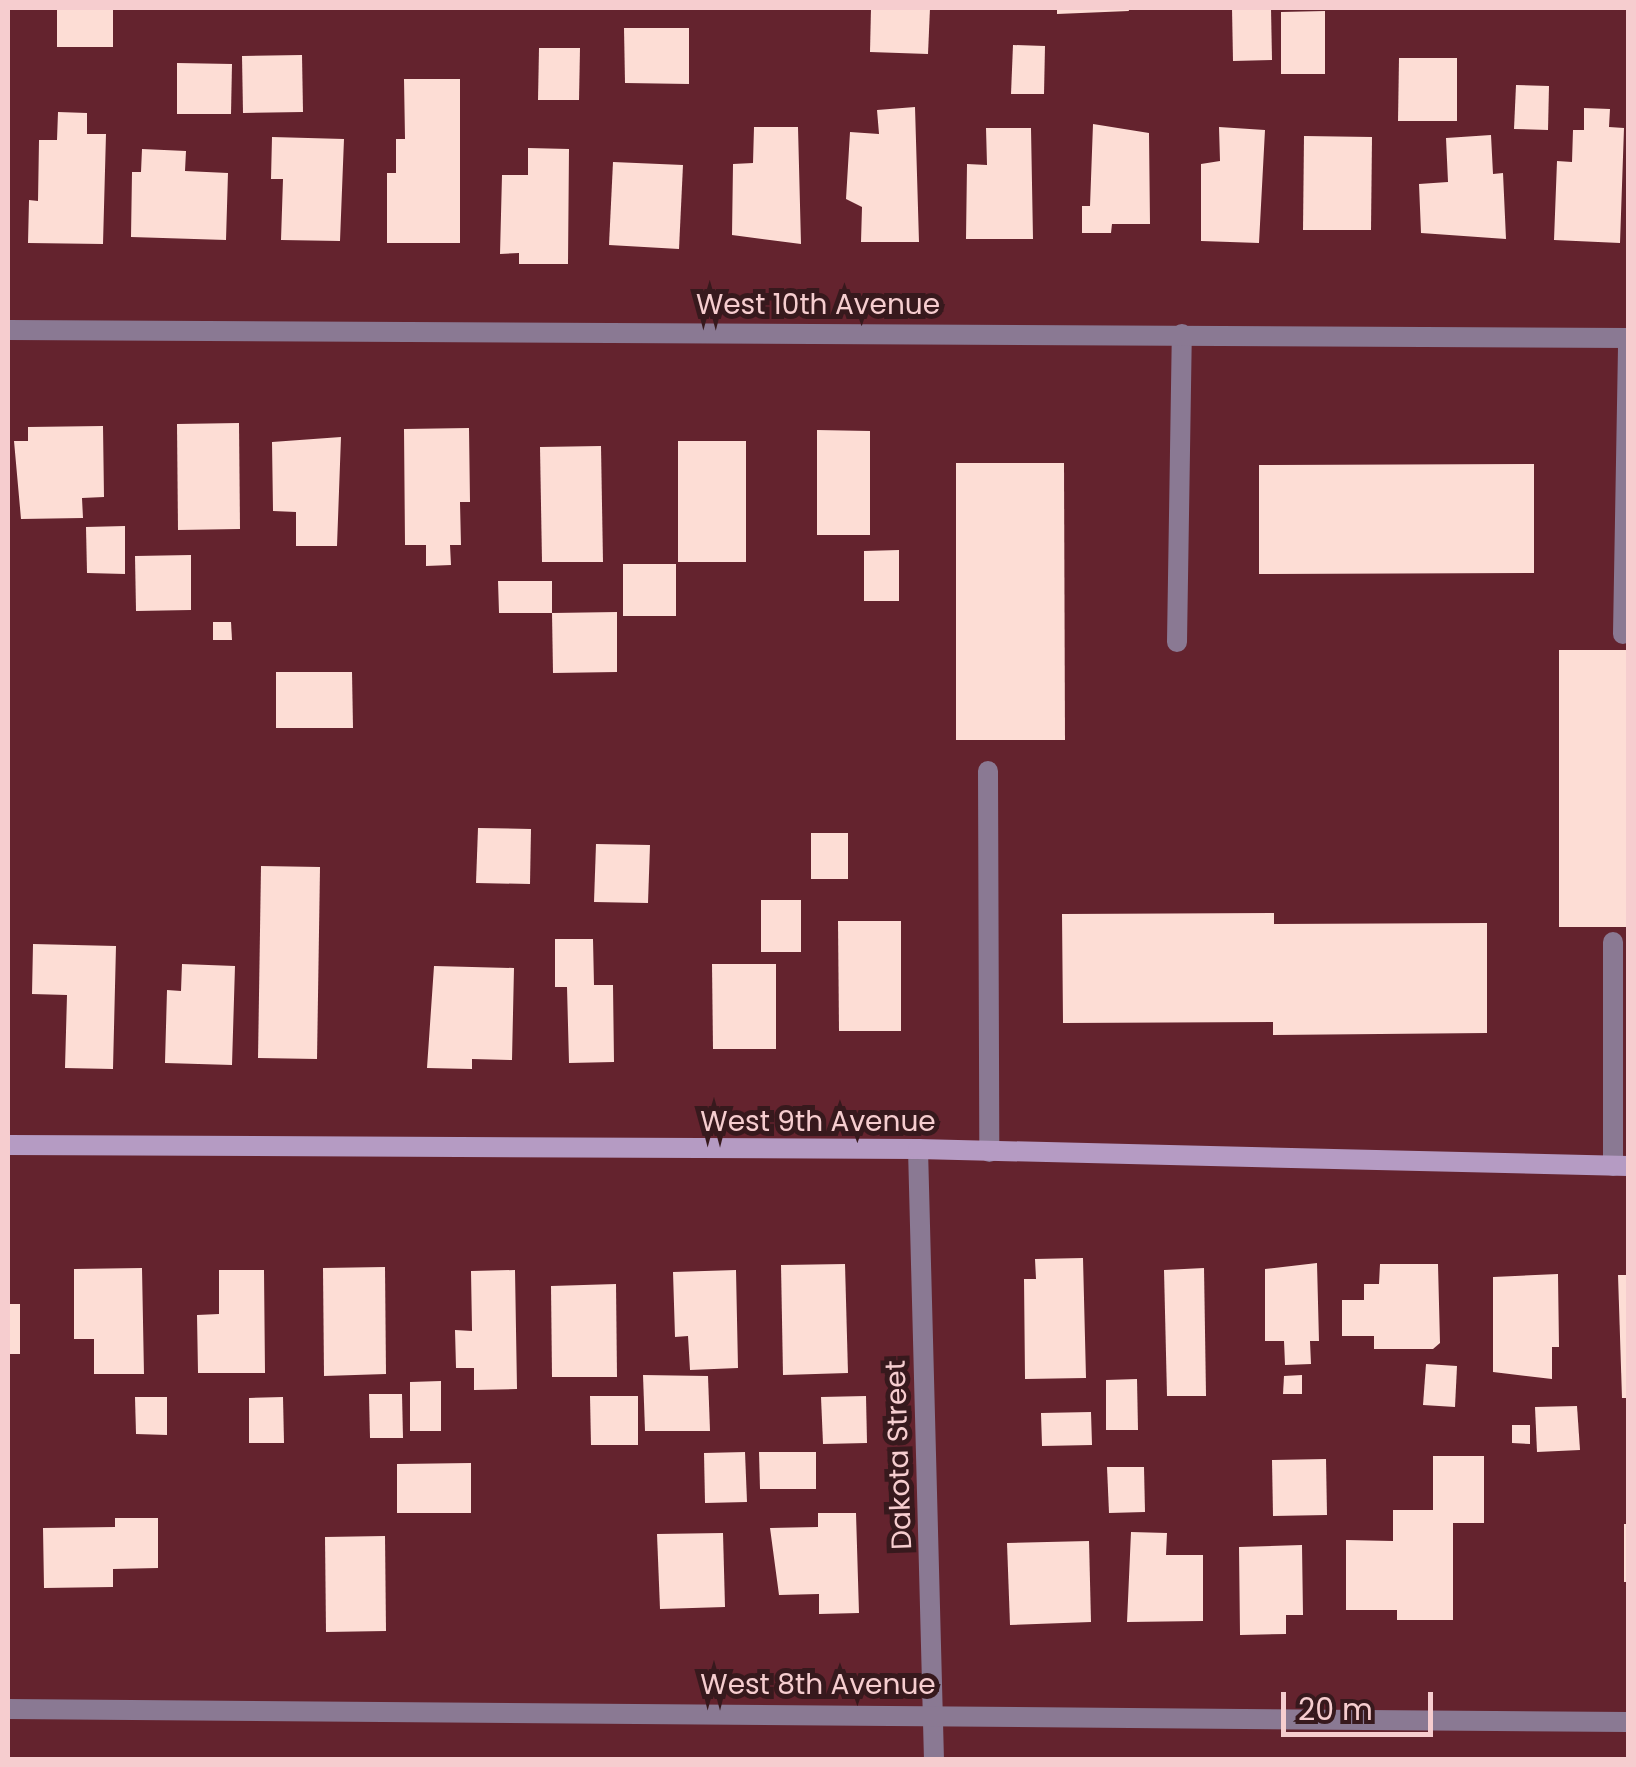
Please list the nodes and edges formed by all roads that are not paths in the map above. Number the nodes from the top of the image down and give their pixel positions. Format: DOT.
graph roads {
  1 [pos="8,330"];
  2 [pos="1182,334"];
  3 [pos="1628,338"];
  4 [pos="1623,634"];
  5 [pos="1177,642"];
  6 [pos="988,771"];
  7 [pos="1613,942"];
  8 [pos="8,1145"];
  9 [pos="918,1150"];
  10 [pos="989,1152"];
  11 [pos="1620,1166"];
  12 [pos="8,1709"];
  13 [pos="933,1713"];
  14 [pos="1628,1722"];
  15 [pos="934,1760"];
  1 -- 2 [label="street, West 10th Avenue"];
  2 -- 3 [label="street, West 10th Avenue"];
  2 -- 5 [label="street"];
  3 -- 4 [label="street"];
  6 -- 10 [label="street"];
  7 -- 11 [label="street"];
  8 -- 9 [label="main road, West 9th Avenue"];
  9 -- 10 [label="main road, West 9th Avenue"];
  9 -- 13 [label="street, Dakota Street"];
  10 -- 11 [label="main road, West 9th Avenue"];
  12 -- 13 [label="street, West 8th Avenue"];
  13 -- 14 [label="street, West 8th Avenue"];
  13 -- 15 [label="street, Dakota Street"];
}
